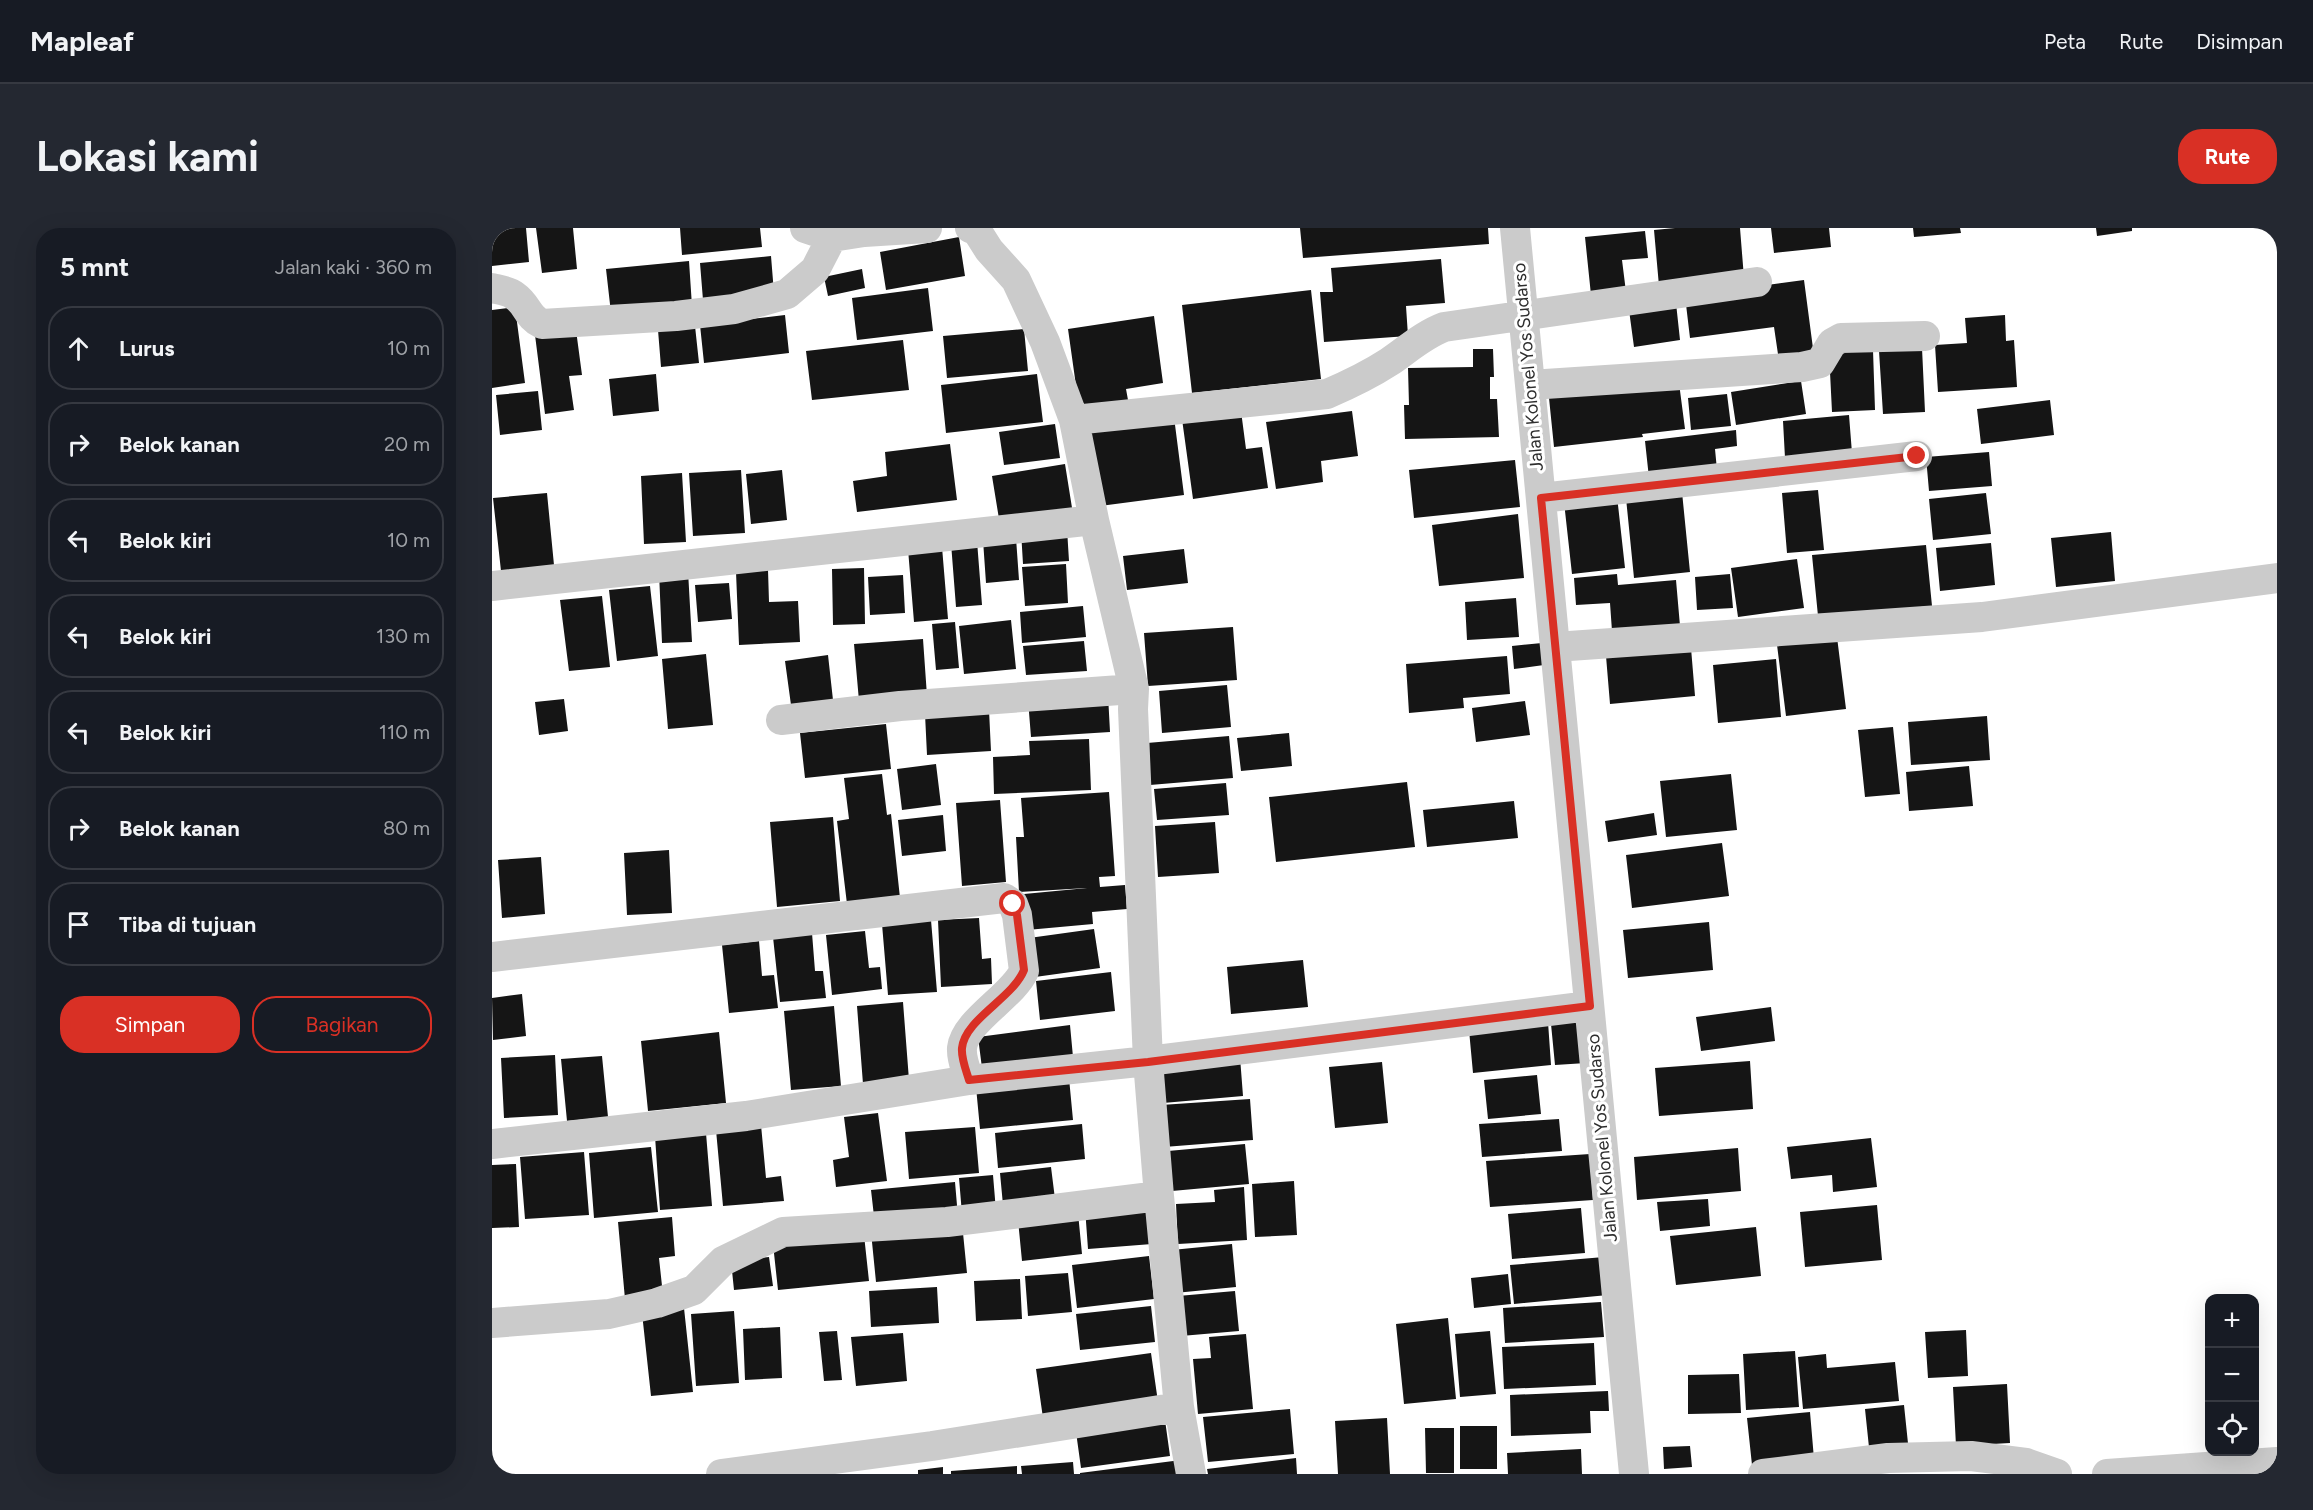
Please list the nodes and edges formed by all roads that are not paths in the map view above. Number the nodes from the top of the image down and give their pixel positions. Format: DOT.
graph roads {
  1 [pos="927,228"];
  2 [pos="970,228"];
  3 [pos="1515,228"];
  4 [pos="818,233"];
  5 [pos="1757,282"];
  6 [pos="492,288"];
  7 [pos="1523,316"];
  8 [pos="1925,336"];
  9 [pos="1530,385"];
  10 [pos="1074,420"];
  11 [pos="1917,456"];
  12 [pos="1541,498"];
  13 [pos="1094,520"];
  14 [pos="2277,578"];
  15 [pos="492,586"];
  16 [pos="1555,647"];
  17 [pos="1134,689"];
  18 [pos="781,720"];
  19 [pos="492,957"];
  20 [pos="1590,1006"];
  21 [pos="1148,1062"];
  22 [pos="969,1080"];
  23 [pos="492,1144"];
  24 [pos="1159,1196"];
  25 [pos="492,1323"];
  26 [pos="1179,1407"];
  27 [pos="2277,1462"];
  28 [pos="721,1474"];
  29 [pos="1191,1474"];
  30 [pos="1634,1474"];
  31 [pos="1763,1474"];
  32 [pos="2057,1474"];
  33 [pos="2107,1474"];
  1 -- 4 [label="street"];
  2 -- 10 [label="street"];
  3 -- 7 [label="street, Jalan Kolonel Yos Sudarso"];
  4 -- 6 [label="street"];
  5 -- 7 [label="street"];
  7 -- 9 [label="street, Jalan Kolonel Yos Sudarso"];
  7 -- 10 [label="street"];
  8 -- 9 [label="street"];
  9 -- 12 [label="street, Jalan Kolonel Yos Sudarso"];
  10 -- 13 [label="street"];
  11 -- 12 [label="street"];
  12 -- 16 [label="street, Jalan Kolonel Yos Sudarso"];
  13 -- 15 [label="street"];
  13 -- 17 [label="street"];
  14 -- 16 [label="street"];
  16 -- 20 [label="street, Jalan Kolonel Yos Sudarso"];
  17 -- 18 [label="street"];
  17 -- 21 [label="street"];
  19 -- 22 [label="street"];
  20 -- 21 [label="street"];
  20 -- 30 [label="street, Jalan Kolonel Yos Sudarso"];
  21 -- 22 [label="street"];
  21 -- 24 [label="street"];
  22 -- 23 [label="street"];
  24 -- 25 [label="street"];
  24 -- 26 [label="street"];
  26 -- 28 [label="street"];
  26 -- 29 [label="street"];
  27 -- 33 [label="street"];
  31 -- 32 [label="street"];
}
